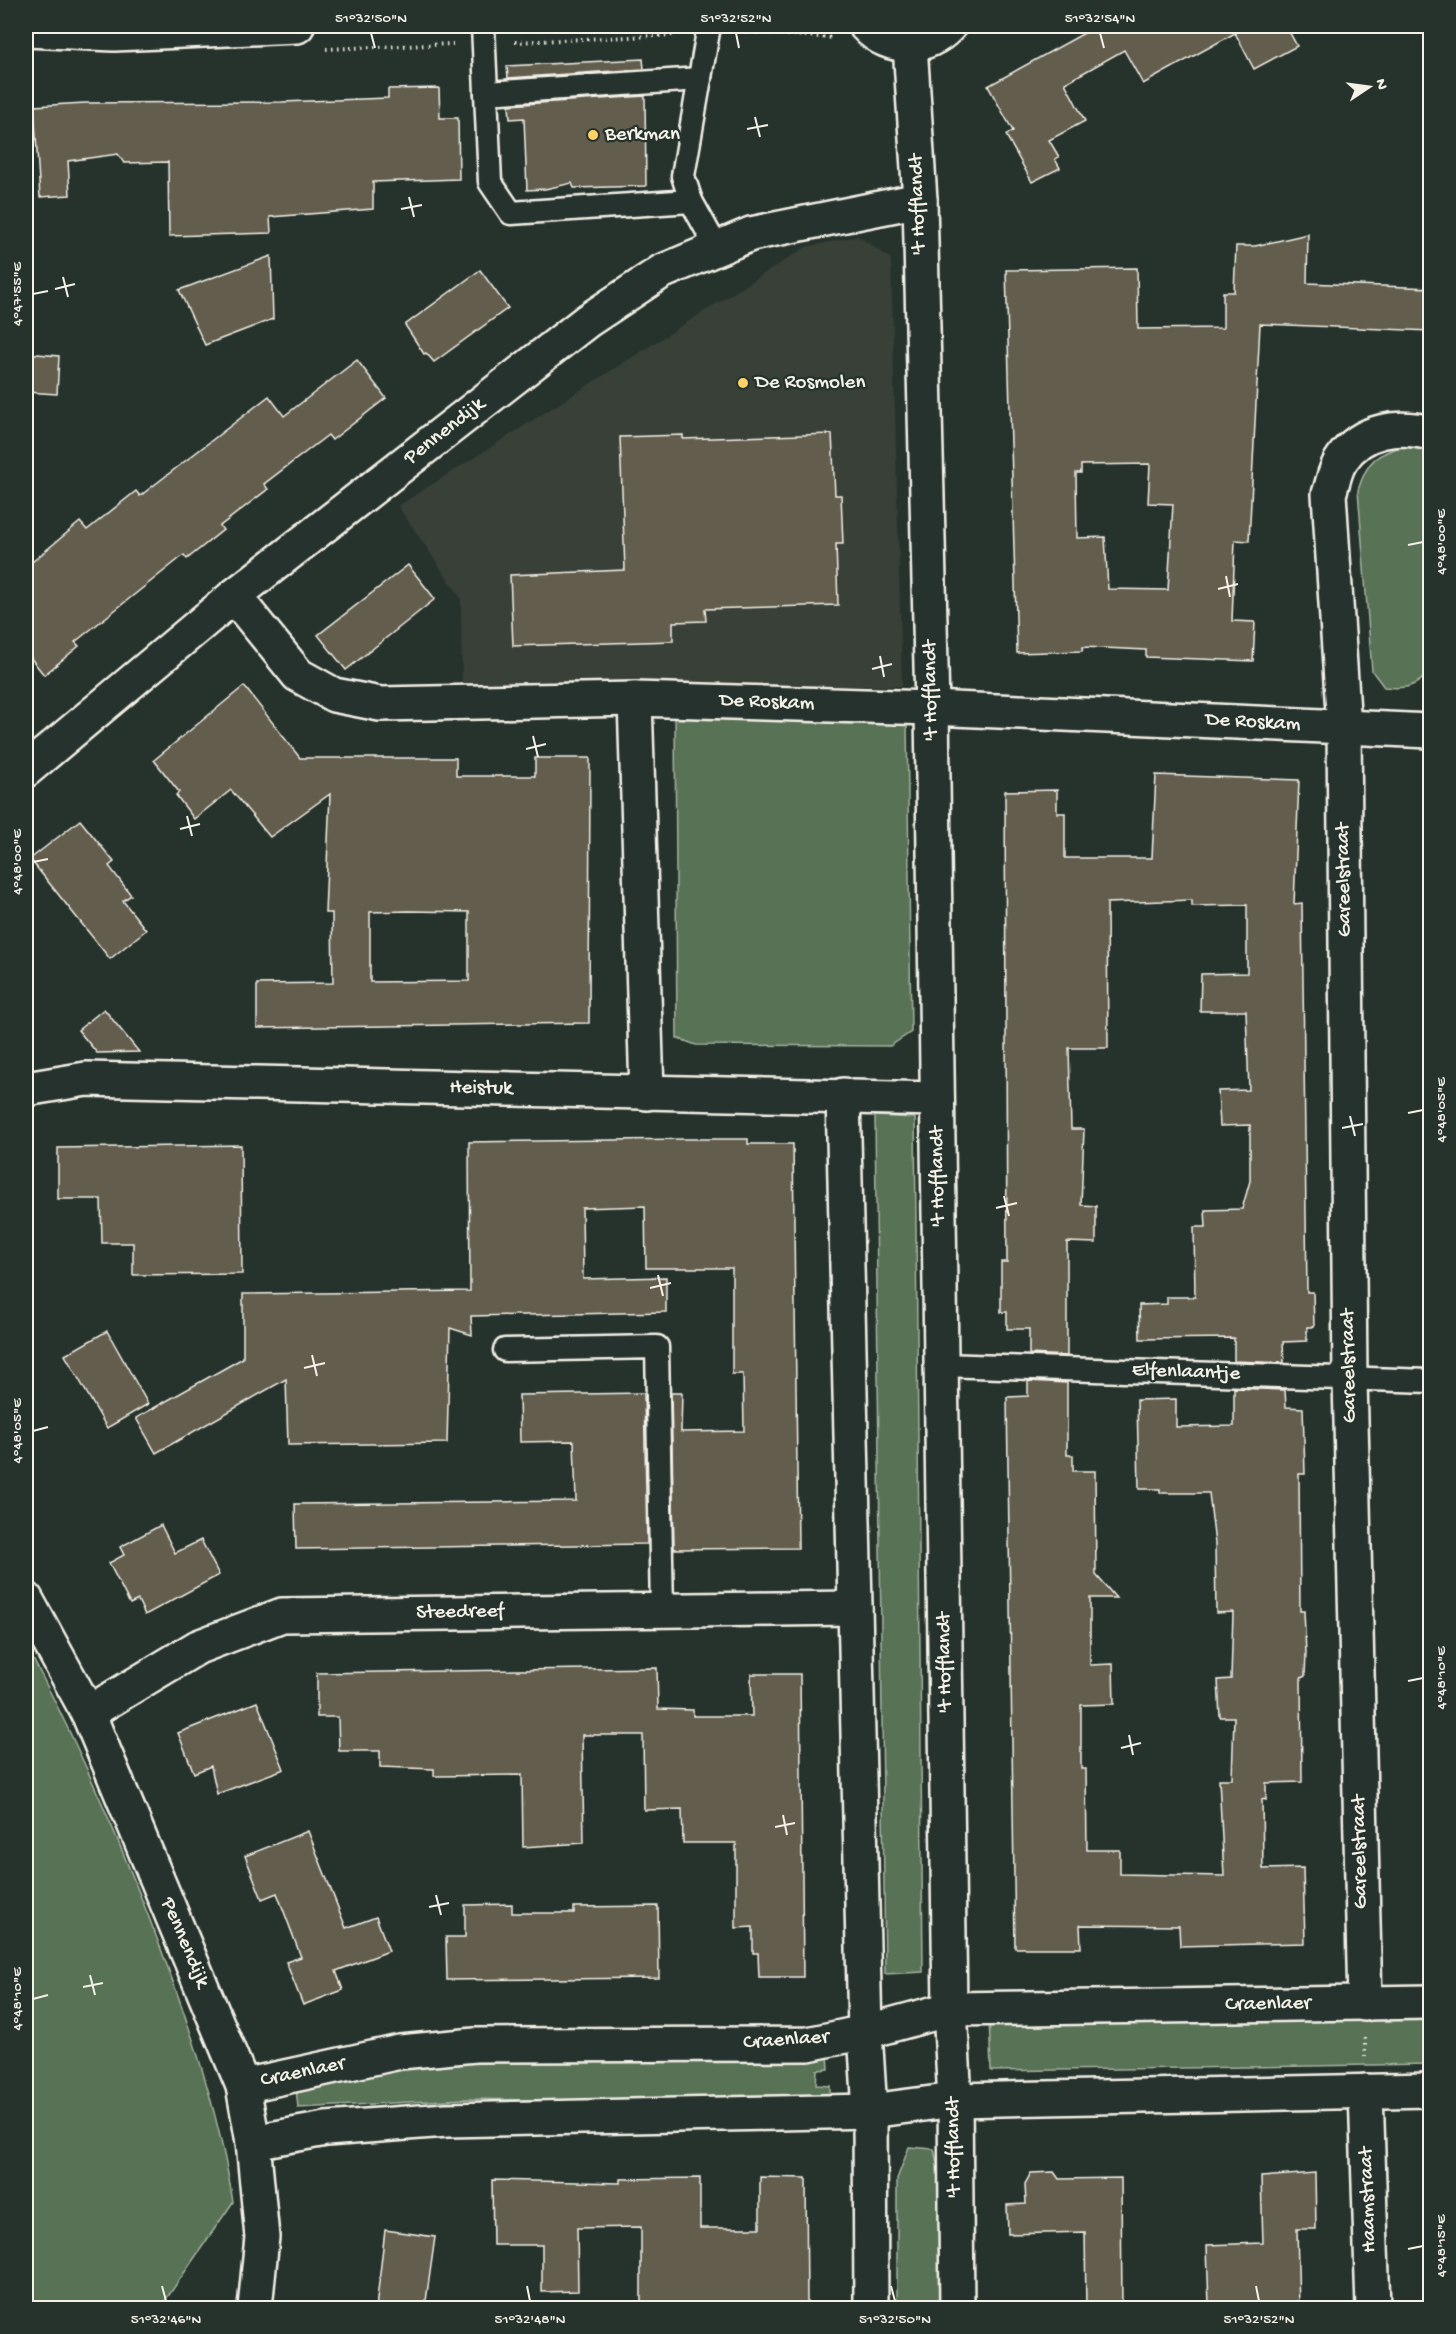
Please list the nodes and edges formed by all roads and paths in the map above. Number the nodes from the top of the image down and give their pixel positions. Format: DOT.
graph roads {
  1 [pos="297,26"];
  2 [pos="483,26"];
  3 [pos="710,26"];
  4 [pos="866,26"];
  5 [pos="950,26"];
  6 [pos="26,30"];
  7 [pos="114,30"];
  8 [pos="910,45"];
  9 [pos="700,79"];
  10 [pos="486,93"];
  11 [pos="920,200"];
  12 [pos="691,201"];
  13 [pos="717,249"];
  14 [pos="1431,433"];
  15 [pos="234,596"];
  16 [pos="635,699"];
  17 [pos="932,708"];
  18 [pos="1344,728"];
  19 [pos="1431,730"];
  20 [pos="26,770"];
  21 [pos="26,1089"];
  22 [pos="647,1093"];
  23 [pos="843,1095"];
  24 [pos="937,1100"];
  25 [pos="505,1350"];
  26 [pos="942,1365"];
  27 [pos="1350,1379"];
  28 [pos="1431,1381"];
  29 [pos="26,1599"];
  30 [pos="855,1608"];
  31 [pos="662,1611"];
  32 [pos="88,1713"];
  33 [pos="1431,2002"];
  34 [pos="1365,2004"];
  35 [pos="951,2009"];
  36 [pos="865,2032"];
  37 [pos="243,2086"];
  38 [pos="1431,2090"];
  39 [pos="1366,2091"];
  40 [pos="955,2100"];
  41 [pos="870,2111"];
  42 [pos="253,2142"];
  43 [pos="255,2308"];
  44 [pos="871,2308"];
  45 [pos="957,2308"];
  46 [pos="1373,2308"];
  1 -- 7 [label="street"];
  2 -- 10 [label="lane"];
  3 -- 9 [label="lane"];
  4 -- 8 [label="street"];
  5 -- 8 [label="street"];
  6 -- 7 [label="street"];
  8 -- 11 [label="street, 't Hofflandt"];
  9 -- 10 [label="lane"];
  9 -- 12 [label="lane"];
  10 -- 12 [label="lane"];
  11 -- 13 [label="street, Pennendijk"];
  11 -- 17 [label="street, 't Hofflandt"];
  12 -- 13 [label="lane"];
  13 -- 15 [label="street, Pennendijk"];
  14 -- 18 [label="street"];
  15 -- 16 [label="street, De Roskam"];
  15 -- 20 [label="street, Pennendijk"];
  16 -- 17 [label="street, De Roskam"];
  16 -- 22 [label="street"];
  17 -- 18 [label="street, De Roskam"];
  17 -- 24 [label="street, 't Hofflandt"];
  18 -- 19 [label="street, De Roskam"];
  18 -- 27 [label="street, Gareelstraat"];
  21 -- 22 [label="street, Heistuk"];
  22 -- 23 [label="street, Heistuk"];
  23 -- 24 [label="street, Heistuk"];
  23 -- 30 [label="street"];
  24 -- 26 [label="street, 't Hofflandt"];
  25 -- 31 [label="lane"];
  26 -- 27 [label="lane, Elfenlaantje"];
  26 -- 35 [label="street, 't Hofflandt"];
  27 -- 28 [label="lane, Elfenlaantje"];
  27 -- 34 [label="street, Gareelstraat"];
  29 -- 32 [label="street, Pennendijk"];
  30 -- 31 [label="street, Steedreef"];
  30 -- 36 [label="street"];
  31 -- 32 [label="street, Steedreef"];
  32 -- 37 [label="street, Pennendijk"];
  33 -- 34 [label="street, Craenlaer"];
  34 -- 35 [label="street, Craenlaer"];
  34 -- 39 [label="path"];
  35 -- 36 [label="street, Craenlaer"];
  35 -- 40 [label="street, 't Hofflandt"];
  36 -- 37 [label="street, Craenlaer"];
  36 -- 41 [label="street"];
  37 -- 42 [label="street, Pennendijk"];
  38 -- 39 [label="street"];
  39 -- 40 [label="street"];
  39 -- 46 [label="street, Haamstraat"];
  40 -- 41 [label="street"];
  40 -- 45 [label="street, 't Hofflandt"];
  41 -- 42 [label="street"];
  41 -- 44 [label="street"];
  42 -- 43 [label="street, Pennendijk"];
}
